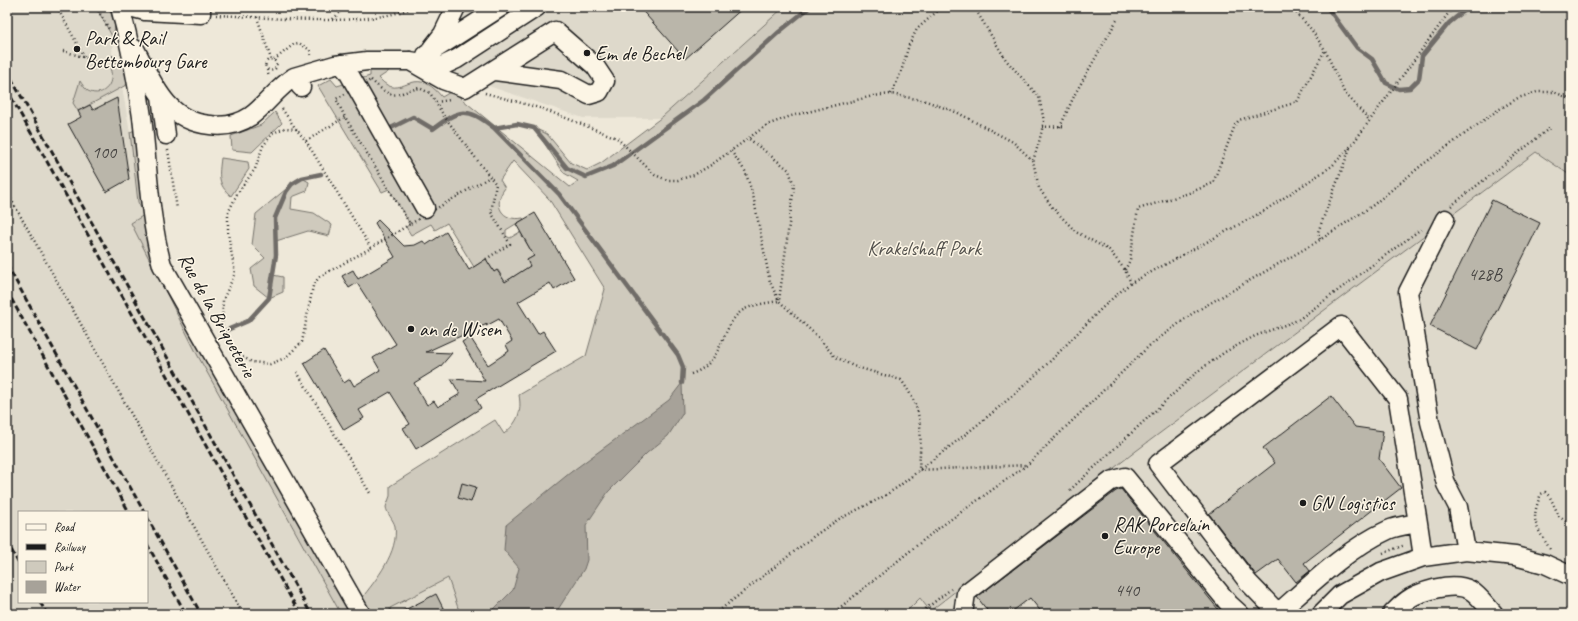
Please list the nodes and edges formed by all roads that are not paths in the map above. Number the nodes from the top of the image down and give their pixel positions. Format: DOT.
graph roads {
  1 [pos="120,7"];
  2 [pos="130,7"];
  3 [pos="456,7"];
  4 [pos="502,7"];
  5 [pos="537,7"];
  6 [pos="201,10"];
  7 [pos="127,35"];
  8 [pos="418,58"];
  9 [pos="341,64"];
  10 [pos="495,71"];
  11 [pos="160,96"];
  12 [pos="166,135"];
  13 [pos="425,208"];
  14 [pos="1447,213"];
  15 [pos="1418,523"];
  16 [pos="1466,551"];
  17 [pos="1423,557"];
  18 [pos="1571,576"];
  19 [pos="1279,613"];
  20 [pos="361,614"];
  21 [pos="963,614"];
  22 [pos="1240,614"];
  23 [pos="1321,614"];
  24 [pos="1392,614"];
  25 [pos="1494,614"];
  1 -- 7 [label="street, Rue de la Briqueterie"];
  2 -- 6 [label="street"];
  3 -- 8 [label="street"];
  4 -- 8 [label="street"];
  5 -- 8 [label="street"];
  7 -- 11 [label="street"];
  7 -- 20 [label="street, Rue de la Briqueterie"];
  8 -- 9 [label="street"];
  8 -- 10 [label="street"];
  9 -- 11 [label="street"];
  9 -- 13 [label="street"];
  10 -- 10 [label="street"];
  11 -- 12 [label="street"];
  14 -- 16 [label="street"];
  15 -- 17 [label="street"];
  15 -- 19 [label="street"];
  15 -- 19 [label="street"];
  16 -- 17 [label="street"];
  16 -- 18 [label="street"];
  17 -- 23 [label="street"];
  21 -- 22 [label="street"];
  24 -- 25 [label="street"];
}
